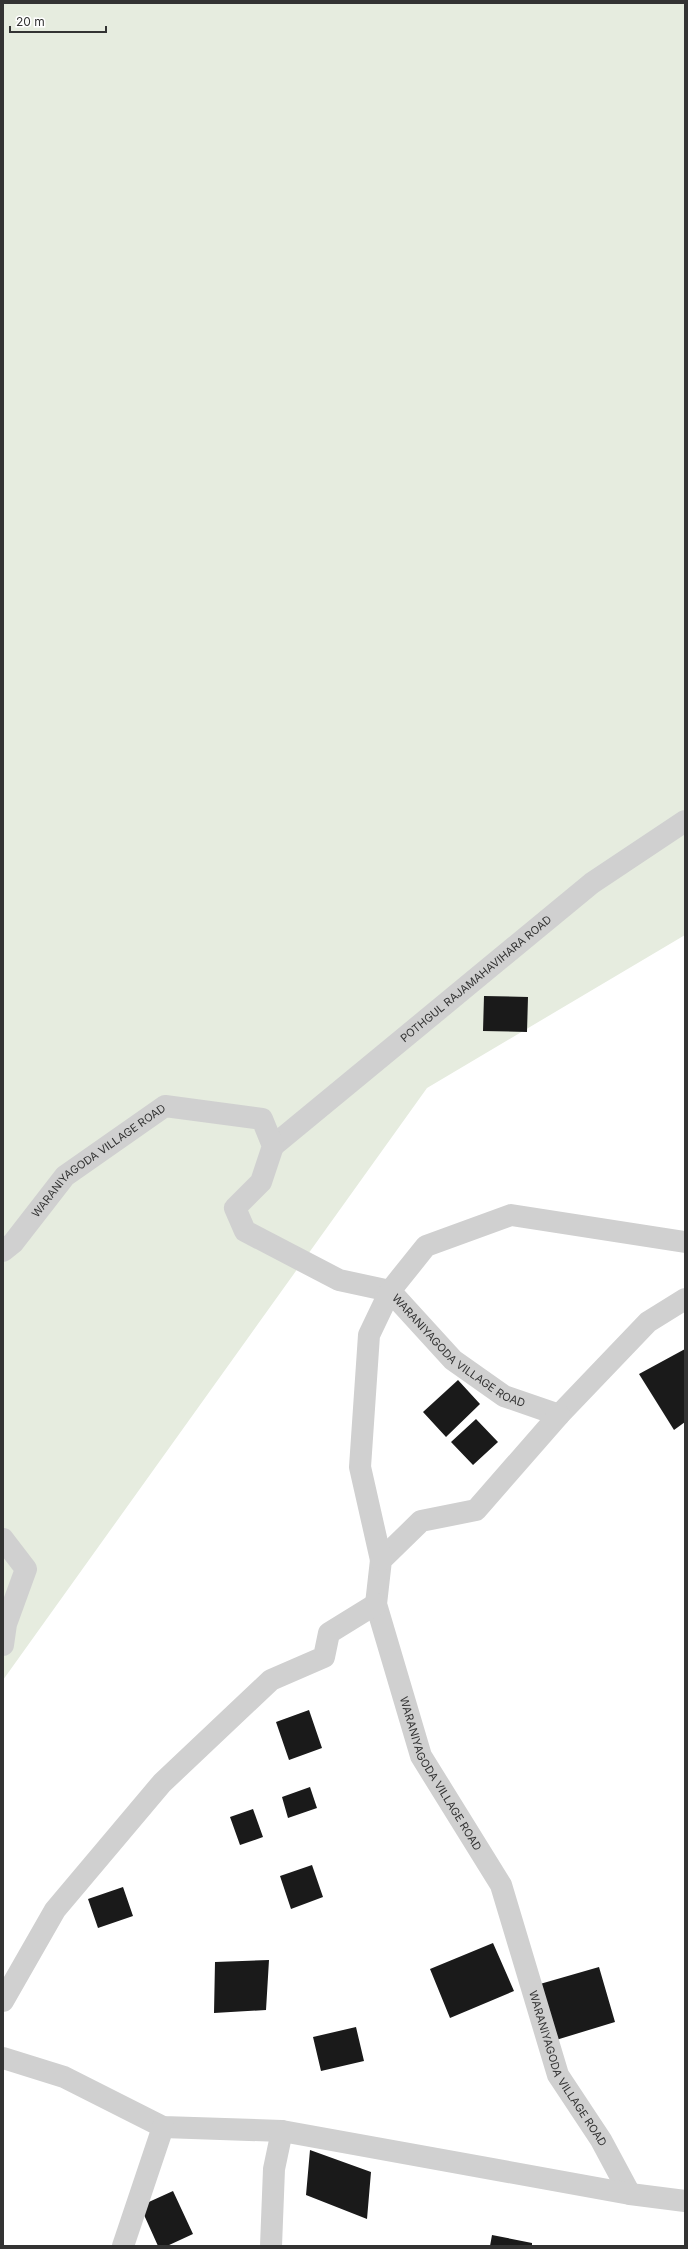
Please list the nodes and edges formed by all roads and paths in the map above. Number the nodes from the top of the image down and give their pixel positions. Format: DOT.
graph roads {
  1 [pos="685,821"];
  2 [pos="273,1146"];
  3 [pos="685,1242"];
  4 [pos="3,1251"];
  5 [pos="390,1291"];
  6 [pos="685,1299"];
  7 [pos="559,1415"];
  8 [pos="3,1539"];
  9 [pos="381,1560"];
  10 [pos="376,1604"];
  11 [pos="3,1645"];
  12 [pos="3,2001"];
  13 [pos="3,2058"];
  14 [pos="163,2127"];
  15 [pos="282,2131"];
  16 [pos="630,2194"];
  17 [pos="685,2201"];
  18 [pos="123,2246"];
  19 [pos="271,2246"];
  1 -- 2 [label="street, POTHGUL RAJAMAHAVIHARA ROAD"];
  2 -- 4 [label="street, WARANIYAGODA VILLAGE ROAD"];
  2 -- 5 [label="street, WARANIYAGODA VILLAGE ROAD"];
  3 -- 5 [label="street, WARANIYAGODA VILLAGE ROAD"];
  5 -- 7 [label="street, WARANIYAGODA VILLAGE ROAD"];
  5 -- 9 [label="street, WARANIYAGODA VILLAGE ROAD"];
  6 -- 7 [label="street"];
  7 -- 9 [label="street"];
  8 -- 11 [label="street"];
  9 -- 10 [label="street, WARANIYAGODA VILLAGE ROAD"];
  10 -- 12 [label="street"];
  10 -- 16 [label="street, WARANIYAGODA VILLAGE ROAD"];
  13 -- 14 [label="street"];
  14 -- 15 [label="street"];
  14 -- 18 [label="street"];
  15 -- 16 [label="street"];
  15 -- 19 [label="street"];
  16 -- 17 [label="street"];
}
